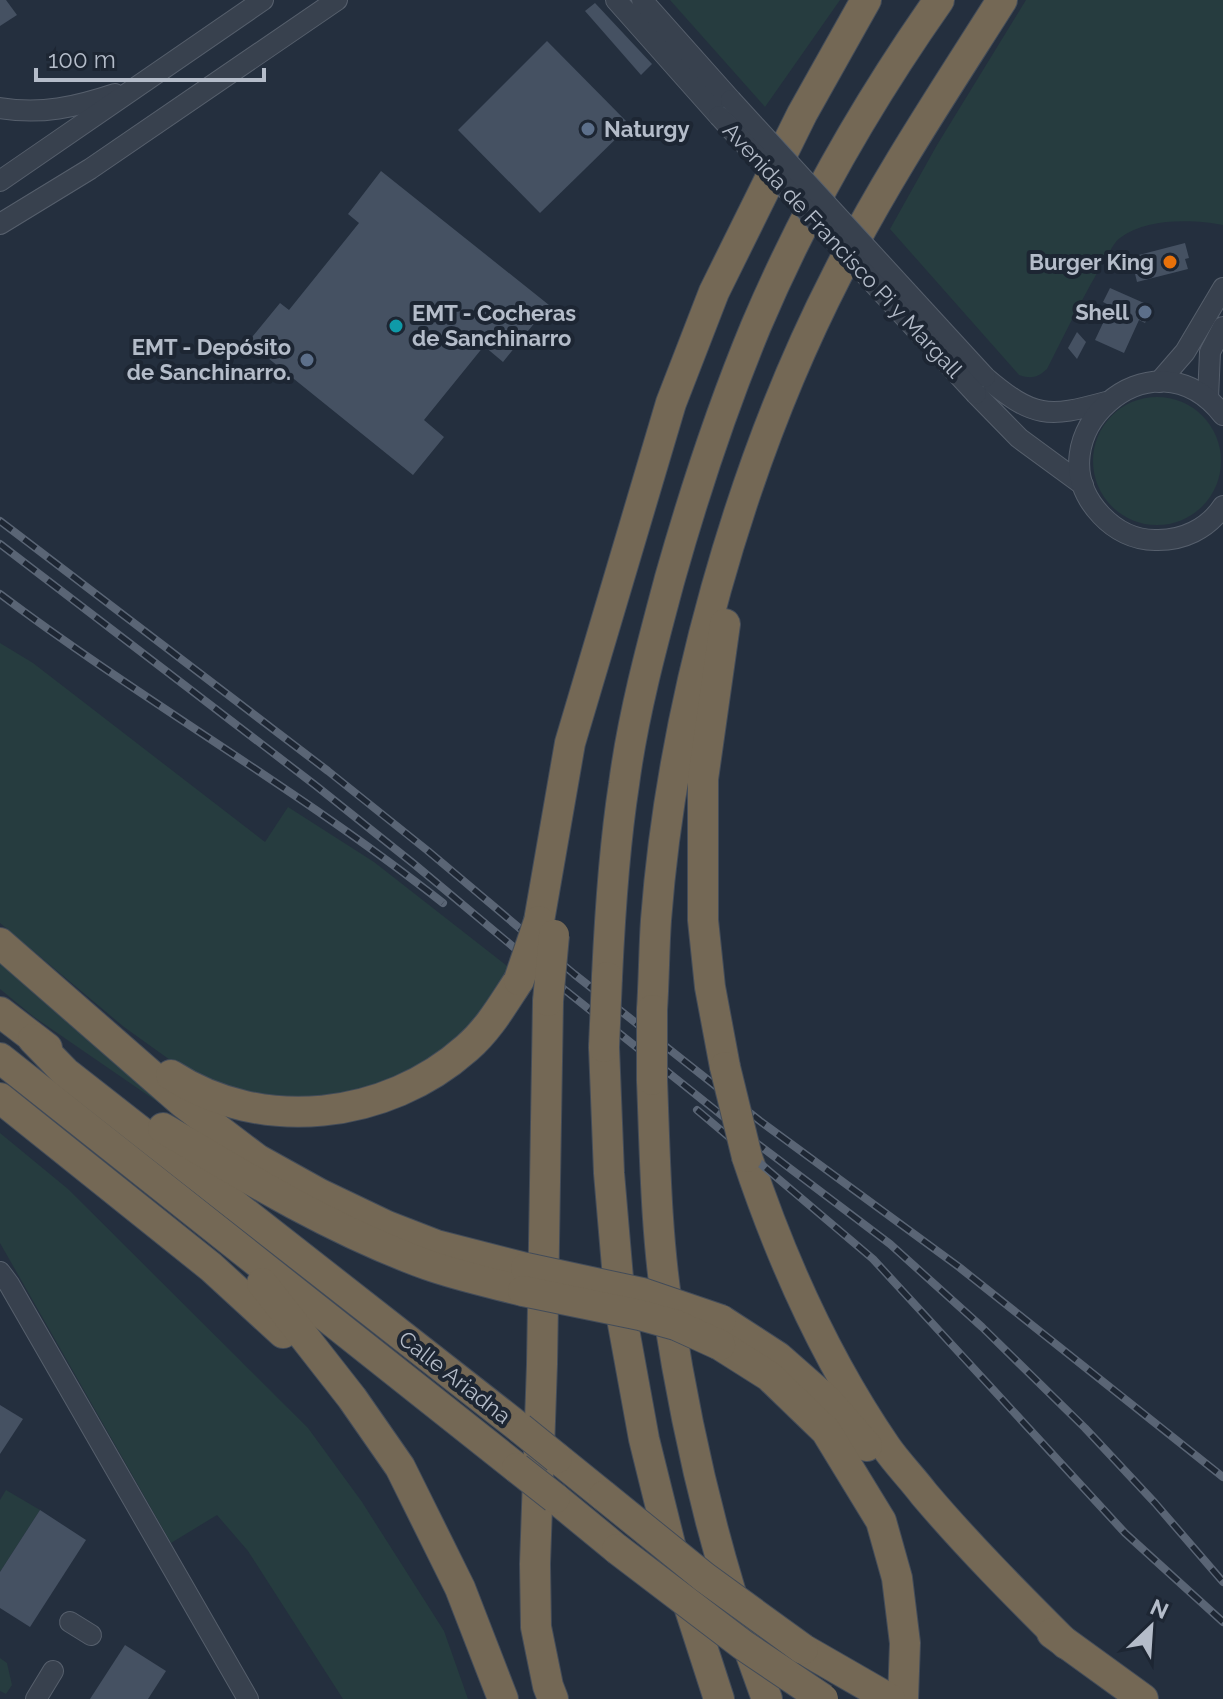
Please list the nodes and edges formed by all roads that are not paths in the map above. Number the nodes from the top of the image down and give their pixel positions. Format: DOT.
graph roads {
  1 [pos="263,0"];
  2 [pos="337,0"];
  3 [pos="616,0"];
  4 [pos="642,0"];
  5 [pos="866,0"];
  6 [pos="917,0"];
  7 [pos="939,0"];
  8 [pos="1002,0"];
  9 [pos="142,85"];
  10 [pos="0,108"];
  11 [pos="725,108"];
  12 [pos="0,181"];
  13 [pos="0,224"];
  14 [pos="1223,288"];
  15 [pos="1223,327"];
  16 [pos="1159,382"];
  17 [pos="981,385"];
  18 [pos="1208,398"];
  19 [pos="1106,402"];
  20 [pos="1223,415"];
  21 [pos="1083,485"];
  22 [pos="742,508"];
  23 [pos="1221,512"];
  24 [pos="653,641"];
  25 [pos="546,928"];
  26 [pos="0,943"];
  27 [pos="0,1012"];
  28 [pos="100,1029"];
  29 [pos="33,1039"];
  30 [pos="0,1058"];
  31 [pos="0,1098"];
  32 [pos="222,1236"];
  33 [pos="0,1272"];
  34 [pos="524,1280"];
  35 [pos="721,1332"];
  36 [pos="352,1398"];
  37 [pos="70,1622"];
  38 [pos="91,1635"];
  39 [pos="1066,1644"];
  40 [pos="53,1671"];
  41 [pos="893,1698"];
  42 [pos="36,1699"];
  43 [pos="248,1699"];
  44 [pos="503,1699"];
  45 [pos="553,1699"];
  46 [pos="719,1699"];
  47 [pos="767,1699"];
  48 [pos="823,1699"];
  49 [pos="1143,1699"];
  1 -- 9 [label="street"];
  2 -- 13 [label="street"];
  3 -- 11 [label="street, Avenida de Francisco Pi y Margall"];
  4 -- 11 [label="street, Avenida de Francisco Pi y Margall"];
  5 -- 25 [label="highway"];
  6 -- 24 [label="highway"];
  7 -- 24 [label="highway"];
  8 -- 22 [label="highway"];
  9 -- 10 [label="street"];
  9 -- 12 [label="street"];
  11 -- 17 [label="street, Avenida de Francisco Pi y Margall, bridge"];
  14 -- 16 [label="street"];
  15 -- 18 [label="street"];
  16 -- 18 [label="street"];
  16 -- 19 [label="street, Avenida de Francisco Pi y Margall"];
  17 -- 19 [label="street, Avenida de Francisco Pi y Margall"];
  17 -- 21 [label="street, Avenida de Francisco Pi y Margall"];
  18 -- 20 [label="street"];
  19 -- 21 [label="street"];
  21 -- 23 [label="street"];
  22 -- 39 [label="highway, bridge"];
  22 -- 47 [label="highway, bridge"];
  24 -- 46 [label="highway, bridge"];
  25 -- 28 [label="highway, bridge"];
  25 -- 45 [label="highway, bridge"];
  26 -- 28 [label="highway"];
  27 -- 29 [label="highway"];
  28 -- 34 [label="highway"];
  29 -- 34 [label="highway"];
  29 -- 41 [label="highway, Calle Ariadna, bridge"];
  30 -- 32 [label="highway"];
  31 -- 36 [label="highway"];
  32 -- 36 [label="highway"];
  32 -- 48 [label="highway, Calle Ariadna, bridge"];
  33 -- 43 [label="street"];
  34 -- 35 [label="highway, bridge"];
  35 -- 39 [label="highway"];
  35 -- 41 [label="highway"];
  36 -- 44 [label="highway"];
  37 -- 38 [label="street"];
  39 -- 49 [label="highway"];
  40 -- 42 [label="street"];
}
